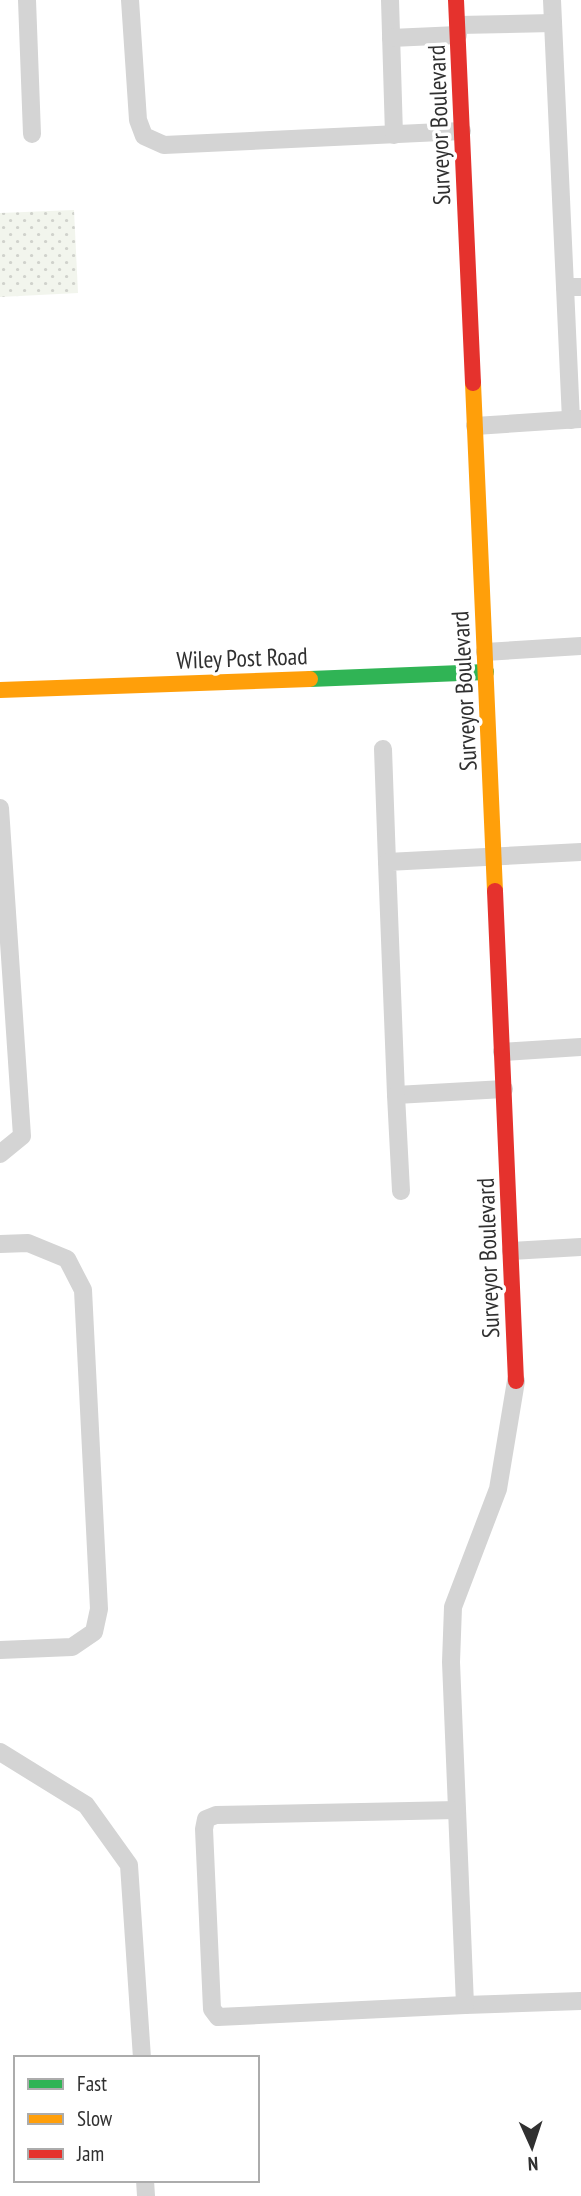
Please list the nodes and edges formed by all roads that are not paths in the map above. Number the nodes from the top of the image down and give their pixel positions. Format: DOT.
graph roads {
  1 [pos="27,0"];
  2 [pos="130,0"];
  3 [pos="390,0"];
  4 [pos="456,0"];
  5 [pos="552,0"];
  6 [pos="553,23"];
  7 [pos="458,30"];
  8 [pos="391,37"];
  9 [pos="462,131"];
  10 [pos="32,134"];
  11 [pos="394,135"];
  12 [pos="573,287"];
  13 [pos="576,419"];
  14 [pos="475,426"];
  15 [pos="581,646"];
  16 [pos="485,652"];
  17 [pos="486,672"];
  18 [pos="0,690"];
  19 [pos="383,749"];
  20 [pos="0,808"];
  21 [pos="581,852"];
  22 [pos="494,857"];
  23 [pos="387,862"];
  24 [pos="581,1047"];
  25 [pos="502,1052"];
  26 [pos="504,1090"];
  27 [pos="396,1095"];
  28 [pos="0,1154"];
  29 [pos="401,1191"];
  30 [pos="0,1244"];
  31 [pos="581,1247"];
  32 [pos="511,1251"];
  33 [pos="516,1381"];
  34 [pos="0,1650"];
  35 [pos="0,1752"];
  36 [pos="457,1810"];
  37 [pos="581,2001"];
  38 [pos="466,2005"];
  39 [pos="142,2056"];
  1 -- 10 [label="lane"];
  2 -- 11 [label="lane"];
  3 -- 8 [label="lane"];
  4 -- 7 [label="street, Surveyor Boulevard"];
  5 -- 6 [label="lane"];
  6 -- 7 [label="lane"];
  6 -- 12 [label="lane"];
  7 -- 8 [label="lane"];
  7 -- 9 [label="street, Surveyor Boulevard"];
  8 -- 11 [label="lane"];
  9 -- 11 [label="lane"];
  9 -- 14 [label="street, Surveyor Boulevard"];
  12 -- 13 [label="lane"];
  13 -- 14 [label="lane"];
  14 -- 16 [label="street, Surveyor Boulevard"];
  15 -- 16 [label="lane"];
  16 -- 17 [label="street, Surveyor Boulevard"];
  17 -- 18 [label="street, Wiley Post Road"];
  17 -- 22 [label="street, Surveyor Boulevard"];
  19 -- 23 [label="lane"];
  20 -- 28 [label="lane"];
  21 -- 22 [label="lane"];
  22 -- 23 [label="lane"];
  22 -- 25 [label="street, Surveyor Boulevard"];
  23 -- 27 [label="lane"];
  24 -- 25 [label="lane"];
  25 -- 26 [label="street, Surveyor Boulevard"];
  26 -- 27 [label="lane"];
  26 -- 32 [label="street, Surveyor Boulevard"];
  27 -- 29 [label="lane"];
  30 -- 34 [label="lane"];
  31 -- 32 [label="lane"];
  32 -- 33 [label="street, Surveyor Boulevard"];
  33 -- 36 [label="lane"];
  35 -- 39 [label="lane"];
  36 -- 38 [label="lane"];
  36 -- 38 [label="lane"];
  37 -- 38 [label="lane"];
}
